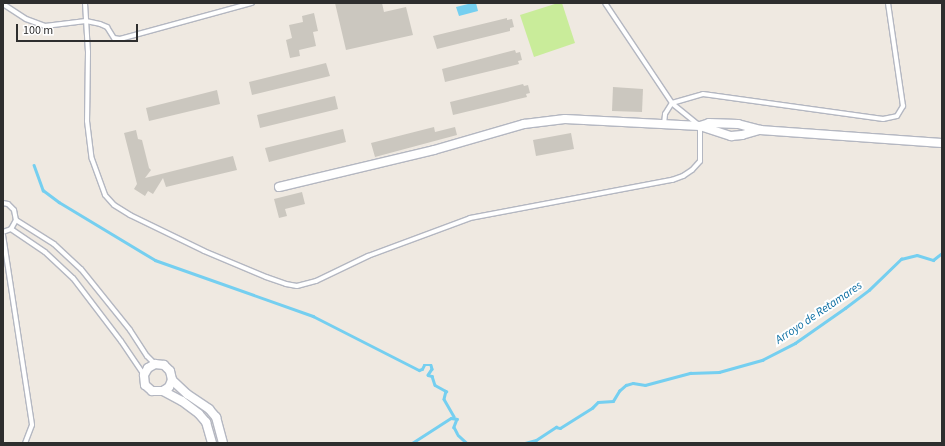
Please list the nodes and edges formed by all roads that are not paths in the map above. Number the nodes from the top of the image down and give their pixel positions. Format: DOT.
graph roads {
  1 [pos="85,3"];
  2 [pos="231,3"];
  3 [pos="252,3"];
  4 [pos="605,3"];
  5 [pos="888,3"];
  6 [pos="3,4"];
  7 [pos="232,8"];
  8 [pos="86,21"];
  9 [pos="672,103"];
  10 [pos="664,124"];
  11 [pos="700,126"];
  12 [pos="760,130"];
  13 [pos="942,143"];
  14 [pos="279,187"];
  15 [pos="3,203"];
  16 [pos="16,220"];
  17 [pos="10,229"];
  18 [pos="3,233"];
  19 [pos="155,364"];
  20 [pos="144,375"];
  21 [pos="172,380"];
  22 [pos="163,391"];
  23 [pos="216,417"];
  24 [pos="206,422"];
  25 [pos="26,443"];
  26 [pos="212,443"];
  27 [pos="222,443"];
  1 -- 8 [label="lane"];
  2 -- 7 [label="lane"];
  3 -- 7 [label="lane"];
  4 -- 9 [label="lane"];
  5 -- 9 [label="lane"];
  6 -- 8 [label="lane"];
  7 -- 8 [label="lane"];
  8 -- 11 [label="lane"];
  9 -- 10 [label="lane"];
  9 -- 11 [label="lane"];
  10 -- 11 [label="street"];
  10 -- 14 [label="street"];
  11 -- 12 [label="street"];
  11 -- 12 [label="street"];
  12 -- 13 [label="street"];
  15 -- 16 [label="lane"];
  16 -- 17 [label="lane"];
  16 -- 19 [label="lane"];
  17 -- 18 [label="lane"];
  17 -- 20 [label="lane"];
  18 -- 25 [label="lane"];
  19 -- 20 [label="street"];
  19 -- 21 [label="street"];
  20 -- 22 [label="street"];
  21 -- 22 [label="street"];
  21 -- 23 [label="street"];
  22 -- 24 [label="street"];
  23 -- 24 [label="street"];
  23 -- 27 [label="street"];
  24 -- 26 [label="street"];
}
